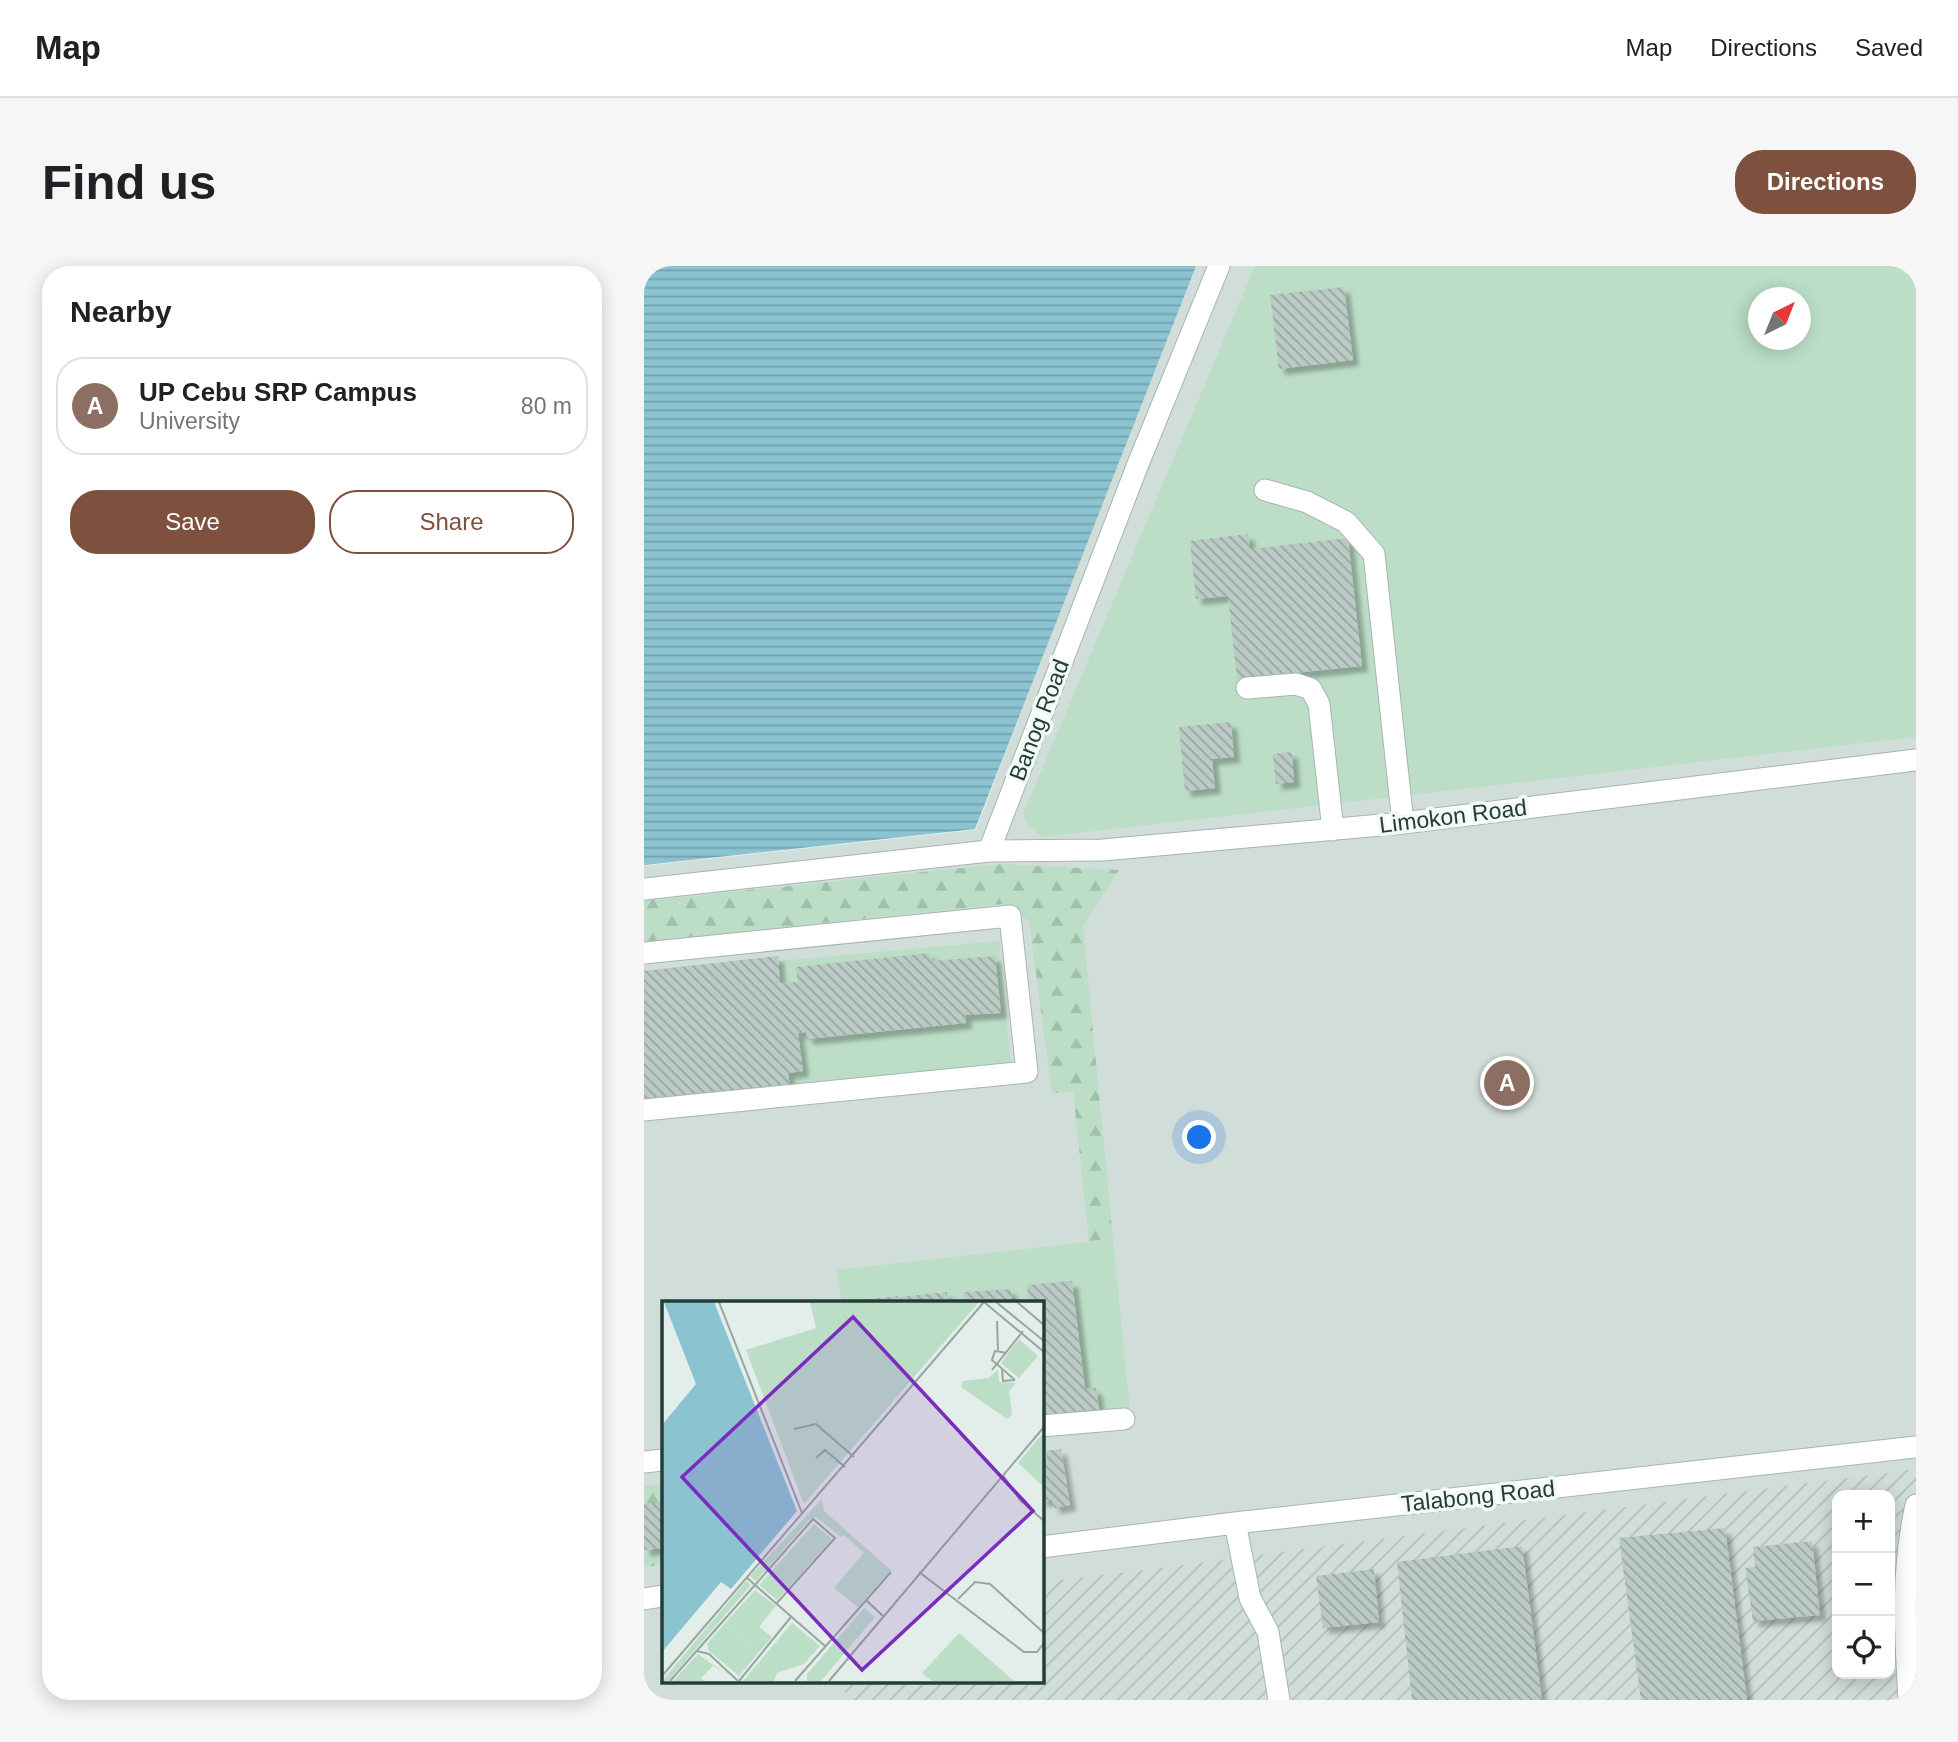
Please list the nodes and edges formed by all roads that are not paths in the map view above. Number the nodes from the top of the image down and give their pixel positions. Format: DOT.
graph roads {
  1 [pos="1219,266"];
  2 [pos="1265,490"];
  3 [pos="1247,688"];
  4 [pos="1916,760"];
  5 [pos="1403,823"];
  6 [pos="1333,830"];
  7 [pos="989,851"];
  8 [pos="644,889"];
  9 [pos="644,953"];
  10 [pos="644,1110"];
  11 [pos="1124,1419"];
  12 [pos="1043,1426"];
  13 [pos="1916,1447"];
  14 [pos="662,1460"];
  15 [pos="644,1462"];
  16 [pos="1916,1505"];
  17 [pos="1235,1523"];
  18 [pos="1043,1547"];
  19 [pos="662,1596"];
  20 [pos="644,1599"];
  21 [pos="1279,1700"];
  22 [pos="1909,1700"];
  1 -- 7 [label="street, Banog Road"];
  2 -- 5 [label="street"];
  3 -- 6 [label="street"];
  4 -- 5 [label="street, Limokon Road"];
  5 -- 6 [label="street, Limokon Road"];
  6 -- 7 [label="street, Limokon Road"];
  7 -- 8 [label="street"];
  9 -- 10 [label="street"];
  11 -- 12 [label="street"];
  13 -- 17 [label="street, Talabong Road"];
  14 -- 15 [label="street"];
  16 -- 22 [label="street"];
  17 -- 18 [label="street, Talabong Road"];
  17 -- 21 [label="street"];
  19 -- 20 [label="street"];
}
